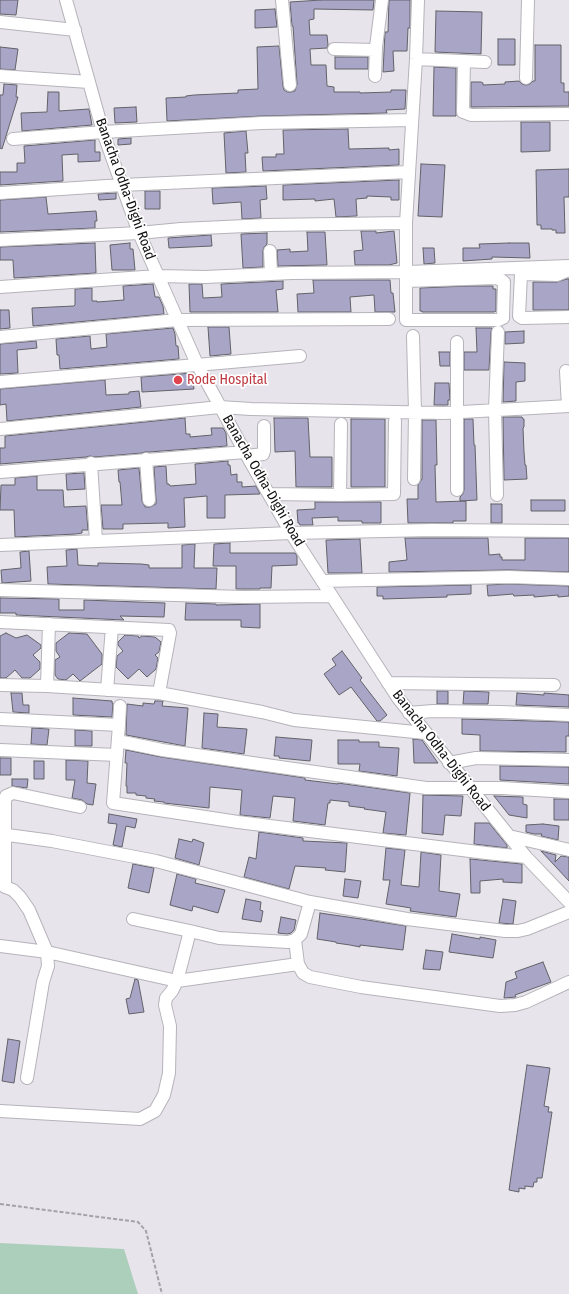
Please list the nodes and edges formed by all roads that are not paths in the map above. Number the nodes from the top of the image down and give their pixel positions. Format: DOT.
graph roads {
  1 [pos="66,0"];
  2 [pos="282,0"];
  3 [pos="382,0"];
  4 [pos="418,0"];
  5 [pos="528,0"];
  6 [pos="0,22"];
  7 [pos="75,30"];
  8 [pos="334,49"];
  9 [pos="376,50"];
  10 [pos="416,59"];
  11 [pos="464,61"];
  12 [pos="486,62"];
  13 [pos="0,76"];
  14 [pos="375,76"];
  15 [pos="526,78"];
  16 [pos="89,82"];
  17 [pos="290,85"];
  18 [pos="569,114"];
  19 [pos="412,120"];
  20 [pos="103,132"];
  21 [pos="12,139"];
  22 [pos="409,172"];
  23 [pos="122,185"];
  24 [pos="0,193"];
  25 [pos="406,223"];
  26 [pos="139,233"];
  27 [pos="0,240"];
  28 [pos="270,250"];
  29 [pos="569,266"];
  30 [pos="569,270"];
  31 [pos="270,274"];
  32 [pos="158,276"];
  33 [pos="407,276"];
  34 [pos="0,287"];
  35 [pos="569,317"];
  36 [pos="389,319"];
  37 [pos="177,320"];
  38 [pos="498,332"];
  39 [pos="413,336"];
  40 [pos="0,337"];
  41 [pos="457,342"];
  42 [pos="300,356"];
  43 [pos="197,364"];
  44 [pos="566,371"];
  45 [pos="0,382"];
  46 [pos="569,406"];
  47 [pos="220,407"];
  48 [pos="495,410"];
  49 [pos="415,412"];
  50 [pos="457,412"];
  51 [pos="395,421"];
  52 [pos="341,424"];
  53 [pos="264,426"];
  54 [pos="0,430"];
  55 [pos="246,454"];
  56 [pos="146,459"];
  57 [pos="91,463"];
  58 [pos="0,472"];
  59 [pos="414,479"];
  60 [pos="456,490"];
  61 [pos="269,494"];
  62 [pos="340,495"];
  63 [pos="498,495"];
  64 [pos="149,500"];
  65 [pos="569,531"];
  66 [pos="291,533"];
  67 [pos="96,541"];
  68 [pos="0,545"];
  69 [pos="569,579"];
  70 [pos="322,581"];
  71 [pos="0,590"];
  72 [pos="331,596"];
  73 [pos="0,622"];
  74 [pos="50,624"];
  75 [pos="112,627"];
  76 [pos="388,683"];
  77 [pos="0,685"];
  78 [pos="554,685"];
  79 [pos="47,686"];
  80 [pos="107,690"];
  81 [pos="159,693"];
  82 [pos="120,706"];
  83 [pos="409,713"];
  84 [pos="569,715"];
  85 [pos="0,719"];
  86 [pos="120,725"];
  87 [pos="425,733"];
  88 [pos="118,741"];
  89 [pos="0,750"];
  90 [pos="117,755"];
  91 [pos="569,760"];
  92 [pos="449,763"];
  93 [pos="470,788"];
  94 [pos="569,792"];
  95 [pos="80,807"];
  96 [pos="3,834"];
  97 [pos="509,836"];
  98 [pos="569,850"];
  99 [pos="526,857"];
  100 [pos="2,890"];
  101 [pos="310,902"];
  102 [pos="569,902"];
  103 [pos="569,912"];
  104 [pos="133,919"];
  105 [pos="190,931"];
  106 [pos="295,940"];
  107 [pos="0,946"];
  108 [pos="47,952"];
  109 [pos="298,964"];
  110 [pos="177,981"];
  111 [pos="569,982"];
  112 [pos="27,1078"];
  113 [pos="0,1111"];
  1 -- 7 [label="street, Banacha Odha-Dighi Road"];
  2 -- 17 [label="street"];
  3 -- 9 [label="street"];
  4 -- 10 [label="street"];
  5 -- 15 [label="street"];
  6 -- 7 [label="street"];
  7 -- 16 [label="street, Banacha Odha-Dighi Road"];
  8 -- 9 [label="street"];
  9 -- 14 [label="street"];
  10 -- 11 [label="street"];
  10 -- 19 [label="street"];
  11 -- 12 [label="street"];
  11 -- 18 [label="street"];
  13 -- 16 [label="street"];
  16 -- 20 [label="street, Banacha Odha-Dighi Road"];
  19 -- 20 [label="street"];
  19 -- 22 [label="street"];
  20 -- 21 [label="street"];
  20 -- 23 [label="street, Banacha Odha-Dighi Road"];
  22 -- 23 [label="street"];
  22 -- 25 [label="street"];
  23 -- 24 [label="street"];
  23 -- 26 [label="street, Banacha Odha-Dighi Road"];
  25 -- 26 [label="street"];
  25 -- 33 [label="street"];
  26 -- 27 [label="street"];
  26 -- 32 [label="street, Banacha Odha-Dighi Road"];
  28 -- 31 [label="street"];
  29 -- 33 [label="street"];
  30 -- 35 [label="street"];
  31 -- 32 [label="street"];
  31 -- 33 [label="street"];
  32 -- 34 [label="street"];
  32 -- 37 [label="street, Banacha Odha-Dighi Road"];
  33 -- 33 [label="street"];
  36 -- 37 [label="street"];
  37 -- 40 [label="street"];
  37 -- 43 [label="street, Banacha Odha-Dighi Road"];
  38 -- 48 [label="street"];
  39 -- 49 [label="street"];
  41 -- 50 [label="street"];
  42 -- 43 [label="street"];
  43 -- 45 [label="street"];
  43 -- 47 [label="street, Banacha Odha-Dighi Road"];
  44 -- 46 [label="street"];
  46 -- 48 [label="street"];
  47 -- 49 [label="street"];
  47 -- 54 [label="street"];
  47 -- 55 [label="street, Banacha Odha-Dighi Road"];
  48 -- 50 [label="street"];
  48 -- 63 [label="street"];
  49 -- 50 [label="street"];
  49 -- 59 [label="street"];
  50 -- 60 [label="street"];
  51 -- 62 [label="street"];
  52 -- 62 [label="street"];
  53 -- 55 [label="street"];
  55 -- 56 [label="street"];
  55 -- 61 [label="street, Banacha Odha-Dighi Road"];
  56 -- 57 [label="street"];
  56 -- 64 [label="street"];
  57 -- 58 [label="street"];
  57 -- 67 [label="street"];
  61 -- 62 [label="street"];
  61 -- 66 [label="street, Banacha Odha-Dighi Road"];
  65 -- 66 [label="street"];
  66 -- 67 [label="street"];
  66 -- 70 [label="street, Banacha Odha-Dighi Road"];
  67 -- 68 [label="street"];
  69 -- 70 [label="street"];
  70 -- 72 [label="street, Banacha Odha-Dighi Road"];
  71 -- 72 [label="street"];
  72 -- 76 [label="street, Banacha Odha-Dighi Road"];
  73 -- 74 [label="street"];
  74 -- 75 [label="street"];
  74 -- 79 [label="street"];
  75 -- 80 [label="street"];
  75 -- 81 [label="street"];
  76 -- 78 [label="street"];
  76 -- 83 [label="street, Banacha Odha-Dighi Road"];
  77 -- 79 [label="street"];
  79 -- 80 [label="street"];
  80 -- 81 [label="street"];
  81 -- 87 [label="street"];
  82 -- 86 [label="street"];
  83 -- 84 [label="street"];
  83 -- 87 [label="street, Banacha Odha-Dighi Road"];
  85 -- 86 [label="street"];
  86 -- 88 [label="street"];
  87 -- 92 [label="street, Banacha Odha-Dighi Road"];
  88 -- 90 [label="street"];
  88 -- 93 [label="street"];
  89 -- 90 [label="street"];
  90 -- 99 [label="street"];
  91 -- 92 [label="street"];
  92 -- 93 [label="street, Banacha Odha-Dighi Road"];
  93 -- 94 [label="street"];
  93 -- 97 [label="street, Banacha Odha-Dighi Road"];
  95 -- 96 [label="street"];
  96 -- 100 [label="street"];
  96 -- 101 [label="street"];
  97 -- 98 [label="street"];
  97 -- 99 [label="street, Banacha Odha-Dighi Road"];
  99 -- 102 [label="street, Banacha Odha-Dighi Road"];
  100 -- 108 [label="street"];
  101 -- 103 [label="street"];
  101 -- 106 [label="street"];
  104 -- 105 [label="street"];
  105 -- 106 [label="street"];
  105 -- 110 [label="street"];
  106 -- 109 [label="street"];
  107 -- 108 [label="street"];
  108 -- 110 [label="street"];
  108 -- 112 [label="street"];
  109 -- 110 [label="street"];
  109 -- 111 [label="street"];
  110 -- 113 [label="street"];
}
